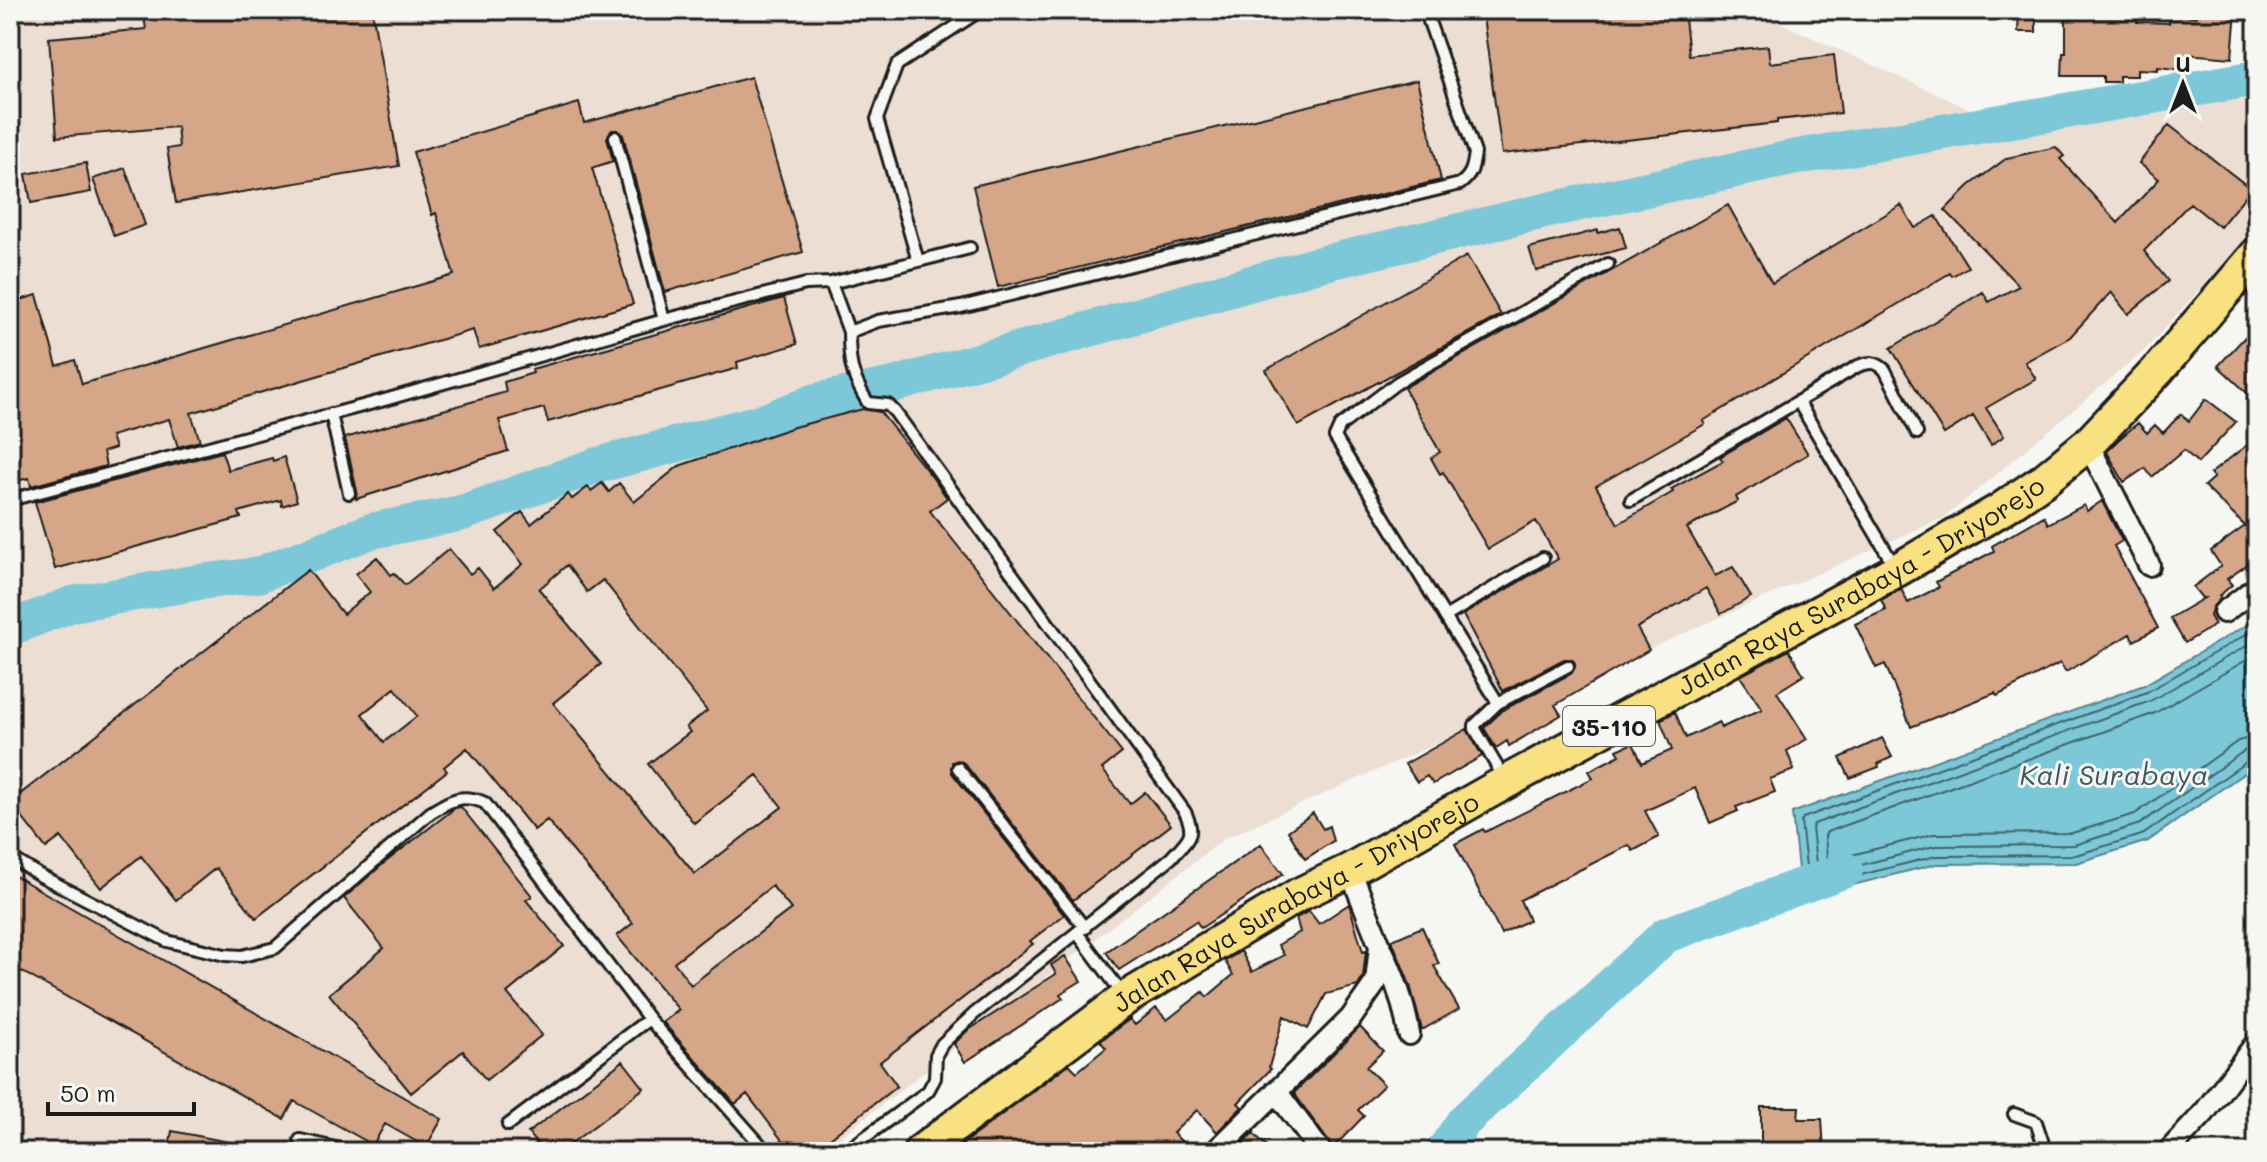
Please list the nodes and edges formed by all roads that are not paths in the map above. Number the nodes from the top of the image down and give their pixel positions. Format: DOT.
graph roads {
  1 [pos="981,10"];
  2 [pos="1425,10"];
  3 [pos="615,137"];
  4 [pos="970,248"];
  5 [pos="2257,254"];
  6 [pos="918,261"];
  7 [pos="1608,264"];
  8 [pos="831,283"];
  9 [pos="664,320"];
  10 [pos="849,332"];
  11 [pos="1799,403"];
  12 [pos="331,414"];
  13 [pos="1917,433"];
  14 [pos="2088,444"];
  15 [pos="349,493"];
  16 [pos="10,500"];
  17 [pos="1631,500"];
  18 [pos="1543,558"];
  19 [pos="2149,565"];
  20 [pos="1897,570"];
  21 [pos="2257,587"];
  22 [pos="2224,612"];
  23 [pos="1445,617"];
  24 [pos="1568,666"];
  25 [pos="1498,703"];
  26 [pos="958,768"];
  27 [pos="1506,782"];
  28 [pos="10,857"];
  29 [pos="1350,870"];
  30 [pos="1082,931"];
  31 [pos="1380,946"];
  32 [pos="1126,998"];
  33 [pos="649,1019"];
  34 [pos="1409,1034"];
  35 [pos="2257,1042"];
  36 [pos="1276,1091"];
  37 [pos="2014,1114"];
  38 [pos="508,1125"];
  39 [pos="300,1140"];
  40 [pos="353,1152"];
  41 [pos="767,1152"];
  42 [pos="845,1152"];
  43 [pos="920,1152"];
  44 [pos="1215,1152"];
  45 [pos="1321,1152"];
  46 [pos="2046,1152"];
  47 [pos="2168,1152"];
  1 -- 6 [label="lane"];
  2 -- 10 [label="lane"];
  3 -- 9 [label="lane"];
  4 -- 6 [label="lane"];
  5 -- 14 [label="main road, Jalan Raya Surabaya - Driyorejo / 35-110"];
  6 -- 8 [label="lane"];
  7 -- 23 [label="lane"];
  8 -- 9 [label="lane"];
  8 -- 10 [label="lane"];
  9 -- 12 [label="lane"];
  10 -- 30 [label="lane"];
  11 -- 13 [label="lane"];
  11 -- 17 [label="lane"];
  11 -- 20 [label="lane"];
  12 -- 15 [label="lane"];
  12 -- 16 [label="lane"];
  14 -- 19 [label="street"];
  14 -- 20 [label="main road, Jalan Raya Surabaya - Driyorejo / 35-110"];
  18 -- 23 [label="lane"];
  20 -- 27 [label="main road, Jalan Raya Surabaya - Driyorejo / 35-110"];
  21 -- 22 [label="street"];
  23 -- 25 [label="lane"];
  24 -- 25 [label="lane"];
  25 -- 27 [label="lane"];
  26 -- 30 [label="lane"];
  27 -- 29 [label="main road, Jalan Raya Surabaya - Driyorejo / 35-110"];
  28 -- 33 [label="lane"];
  29 -- 31 [label="street"];
  29 -- 32 [label="main road, Jalan Raya Surabaya - Driyorejo / 35-110"];
  30 -- 32 [label="lane"];
  30 -- 42 [label="lane"];
  31 -- 34 [label="street"];
  31 -- 36 [label="street"];
  32 -- 43 [label="main road, Jalan Raya Surabaya - Driyorejo / 35-110"];
  33 -- 38 [label="lane"];
  33 -- 41 [label="lane"];
  35 -- 47 [label="street"];
  36 -- 44 [label="street"];
  36 -- 45 [label="street"];
  37 -- 46 [label="lane"];
  39 -- 40 [label="lane"];
}
